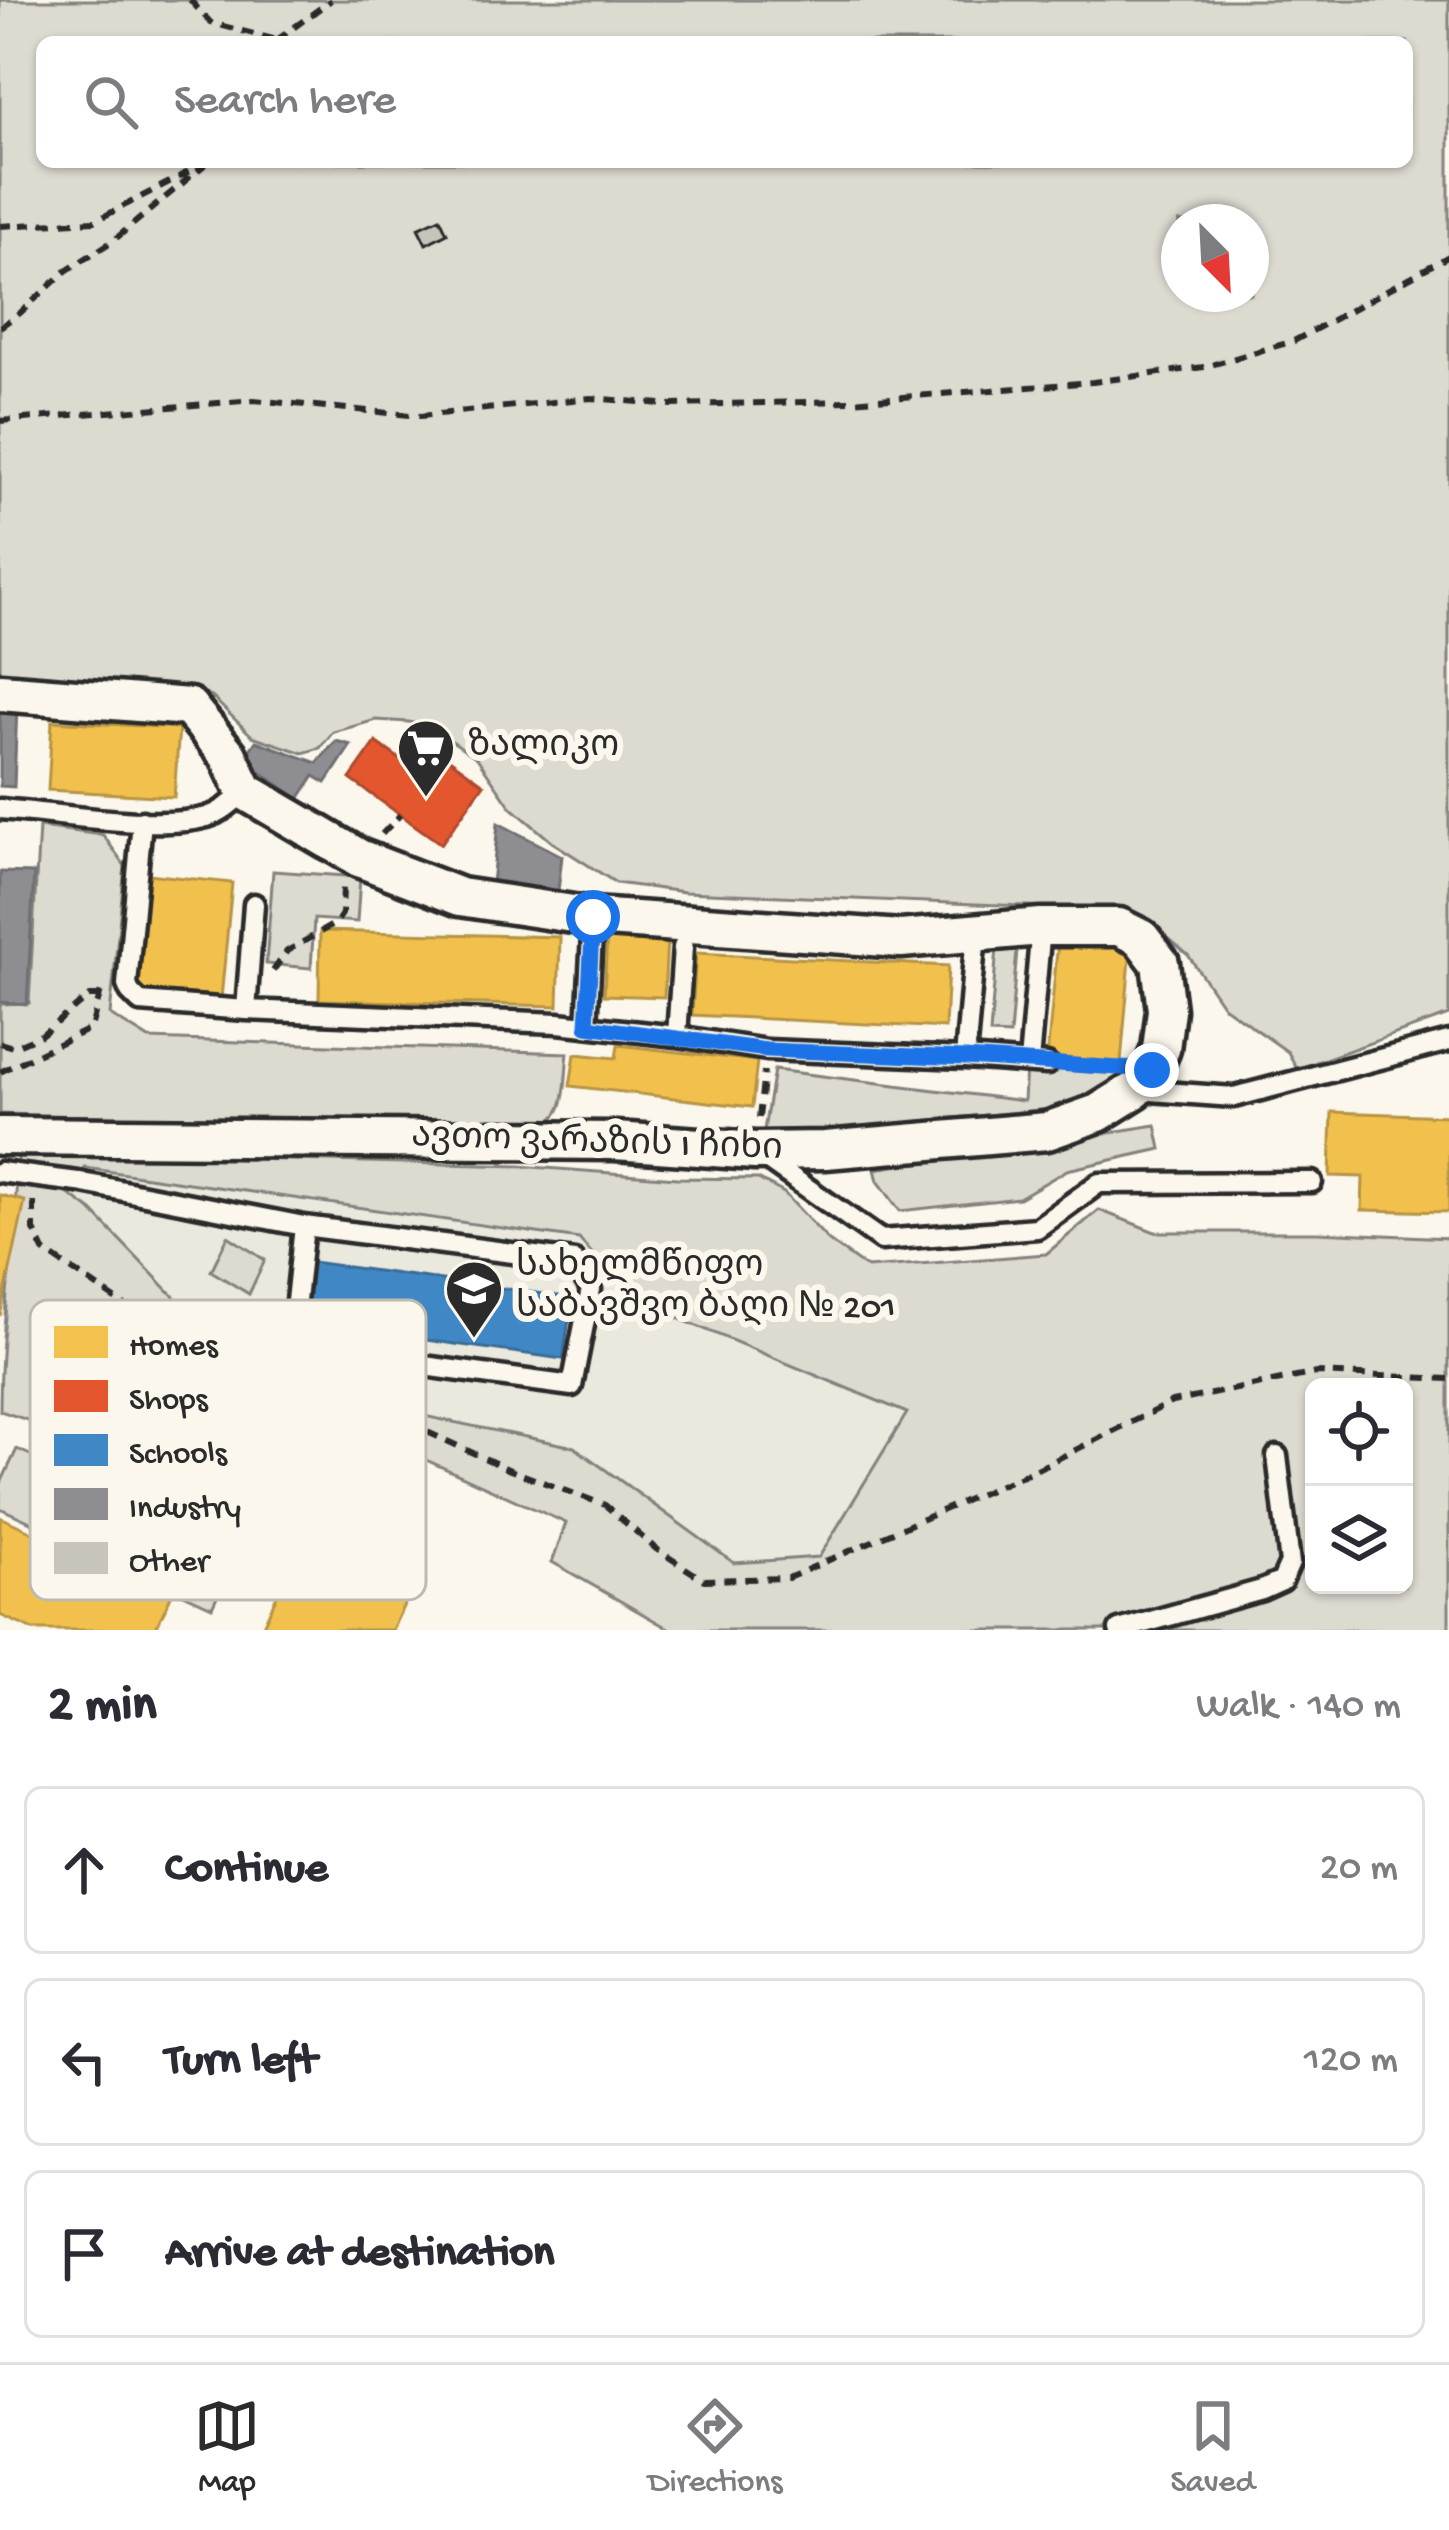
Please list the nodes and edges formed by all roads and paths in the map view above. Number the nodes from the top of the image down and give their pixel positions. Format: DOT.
graph roads {
  1 [pos="190,0"];
  2 [pos="331,0"];
  3 [pos="257,36"];
  4 [pos="282,36"];
  5 [pos="197,168"];
  6 [pos="200,168"];
  7 [pos="0,222"];
  8 [pos="1449,256"];
  9 [pos="0,327"];
  10 [pos="0,421"];
  11 [pos="0,692"];
  12 [pos="245,791"];
  13 [pos="0,808"];
  14 [pos="142,821"];
  15 [pos="343,883"];
  16 [pos="254,904"];
  17 [pos="593,917"];
  18 [pos="1041,927"];
  19 [pos="976,934"];
  20 [pos="682,947"];
  21 [pos="101,997"];
  22 [pos="247,1004"];
  23 [pos="587,1026"];
  24 [pos="91,1028"];
  25 [pos="677,1036"];
  26 [pos="1449,1041"];
  27 [pos="0,1043"];
  28 [pos="767,1050"];
  29 [pos="965,1058"];
  30 [pos="1038,1063"];
  31 [pos="1149,1070"];
  32 [pos="0,1072"];
  33 [pos="0,1136"];
  34 [pos="755,1151"];
  35 [pos="0,1172"];
  36 [pos="32,1177"];
  37 [pos="1312,1182"];
  38 [pos="304,1226"];
  39 [pos="117,1300"];
  40 [pos="296,1300"];
  41 [pos="426,1366"];
  42 [pos="1449,1379"];
  43 [pos="426,1431"];
  44 [pos="1277,1456"];
  45 [pos="1119,1630"];
  1 -- 3 [label="path"];
  2 -- 4 [label="path"];
  5 -- 7 [label="path"];
  6 -- 9 [label="path"];
  8 -- 10 [label="path"];
  11 -- 12 [label="street"];
  12 -- 14 [label="lane"];
  12 -- 17 [label="street"];
  13 -- 14 [label="lane"];
  14 -- 22 [label="lane"];
  15 -- 22 [label="path"];
  16 -- 22 [label="lane"];
  17 -- 19 [label="street"];
  17 -- 23 [label="lane"];
  18 -- 19 [label="street"];
  18 -- 30 [label="lane"];
  18 -- 31 [label="street"];
  19 -- 29 [label="lane"];
  20 -- 25 [label="lane"];
  21 -- 27 [label="path"];
  22 -- 23 [label="lane"];
  23 -- 25 [label="lane"];
  24 -- 32 [label="path"];
  25 -- 28 [label="lane"];
  26 -- 31 [label="lane"];
  28 -- 29 [label="lane"];
  28 -- 34 [label="path"];
  29 -- 30 [label="lane"];
  30 -- 31 [label="path"];
  31 -- 34 [label="street, ავთო ვარაზის I ჩიხი"];
  33 -- 34 [label="street, ავთო ვარაზის I ჩიხი"];
  34 -- 37 [label="lane"];
  35 -- 36 [label="lane"];
  36 -- 38 [label="lane"];
  36 -- 39 [label="path"];
  38 -- 40 [label="lane"];
  38 -- 41 [label="lane"];
  42 -- 43 [label="path"];
  44 -- 45 [label="lane"];
}
